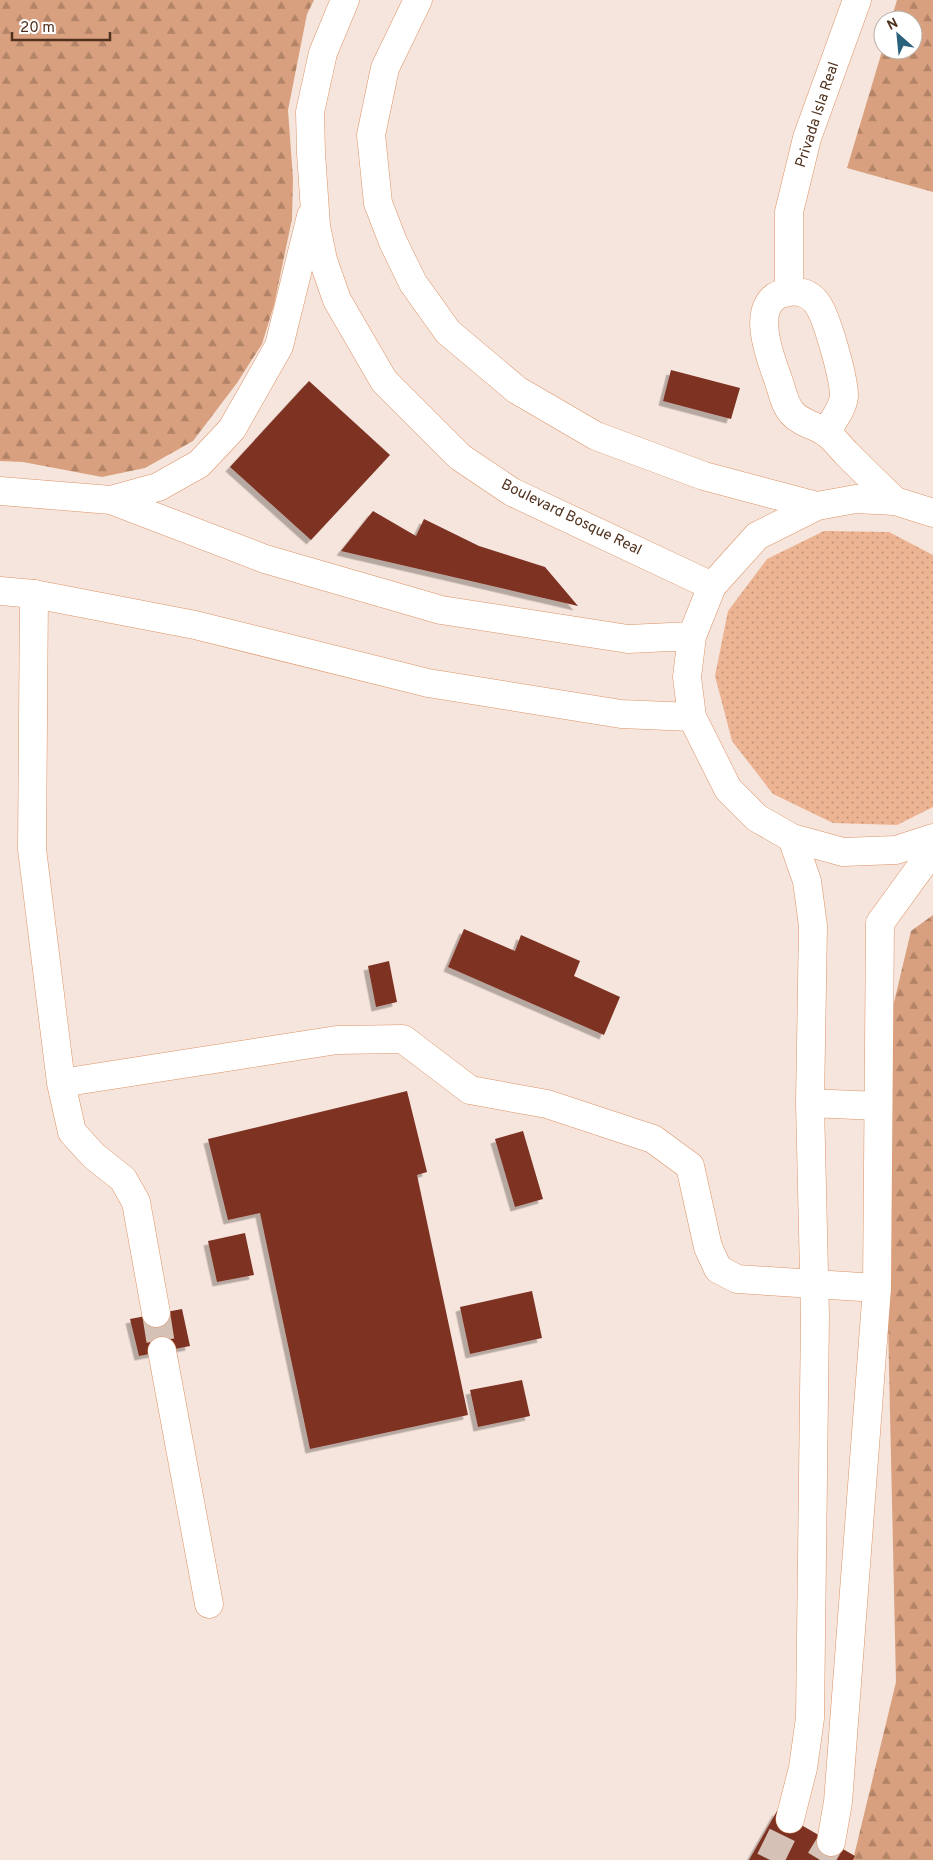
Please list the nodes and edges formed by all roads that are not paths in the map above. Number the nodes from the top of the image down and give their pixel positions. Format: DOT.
graph roads {
  1 [pos="345,0"];
  2 [pos="418,0"];
  3 [pos="857,0"];
  4 [pos="314,200"];
  5 [pos="789,292"];
  6 [pos="826,433"];
  7 [pos="0,491"];
  8 [pos="110,500"];
  9 [pos="895,501"];
  10 [pos="817,506"];
  11 [pos="932,512"];
  12 [pos="712,586"];
  13 [pos="0,590"];
  14 [pos="34,594"];
  15 [pos="692,636"];
  16 [pos="692,717"];
  17 [pos="792,838"];
  18 [pos="933,838"];
  19 [pos="933,850"];
  20 [pos="61,1084"];
  21 [pos="810,1103"];
  22 [pos="878,1106"];
  23 [pos="814,1284"];
  24 [pos="877,1288"];
  25 [pos="156,1314"];
  26 [pos="162,1351"];
  27 [pos="209,1604"];
  28 [pos="845,1716"];
  29 [pos="810,1718"];
  30 [pos="790,1819"];
  31 [pos="831,1842"];
  1 -- 4 [label="main road, Boulevard Bosque Real"];
  2 -- 10 [label="main road"];
  3 -- 5 [label="main road, Privada Isla Real"];
  4 -- 8 [label="main road"];
  4 -- 12 [label="main road, Boulevard Bosque Real"];
  5 -- 6 [label="main road"];
  5 -- 6 [label="main road"];
  6 -- 9 [label="main road"];
  7 -- 8 [label="main road"];
  8 -- 15 [label="main road"];
  9 -- 10 [label="main road"];
  9 -- 11 [label="main road"];
  10 -- 12 [label="main road"];
  12 -- 15 [label="main road"];
  13 -- 14 [label="main road"];
  14 -- 16 [label="main road"];
  14 -- 20 [label="main road"];
  15 -- 16 [label="main road"];
  16 -- 17 [label="main road"];
  17 -- 18 [label="main road"];
  17 -- 21 [label="main road"];
  19 -- 22 [label="main road"];
  20 -- 23 [label="main road"];
  20 -- 25 [label="main road"];
  21 -- 22 [label="main road"];
  21 -- 23 [label="main road"];
  22 -- 24 [label="main road"];
  23 -- 24 [label="main road"];
  23 -- 29 [label="main road"];
  24 -- 28 [label="main road"];
  26 -- 27 [label="main road"];
  28 -- 29 [label="main road"];
  28 -- 31 [label="main road"];
  29 -- 30 [label="main road"];
}
